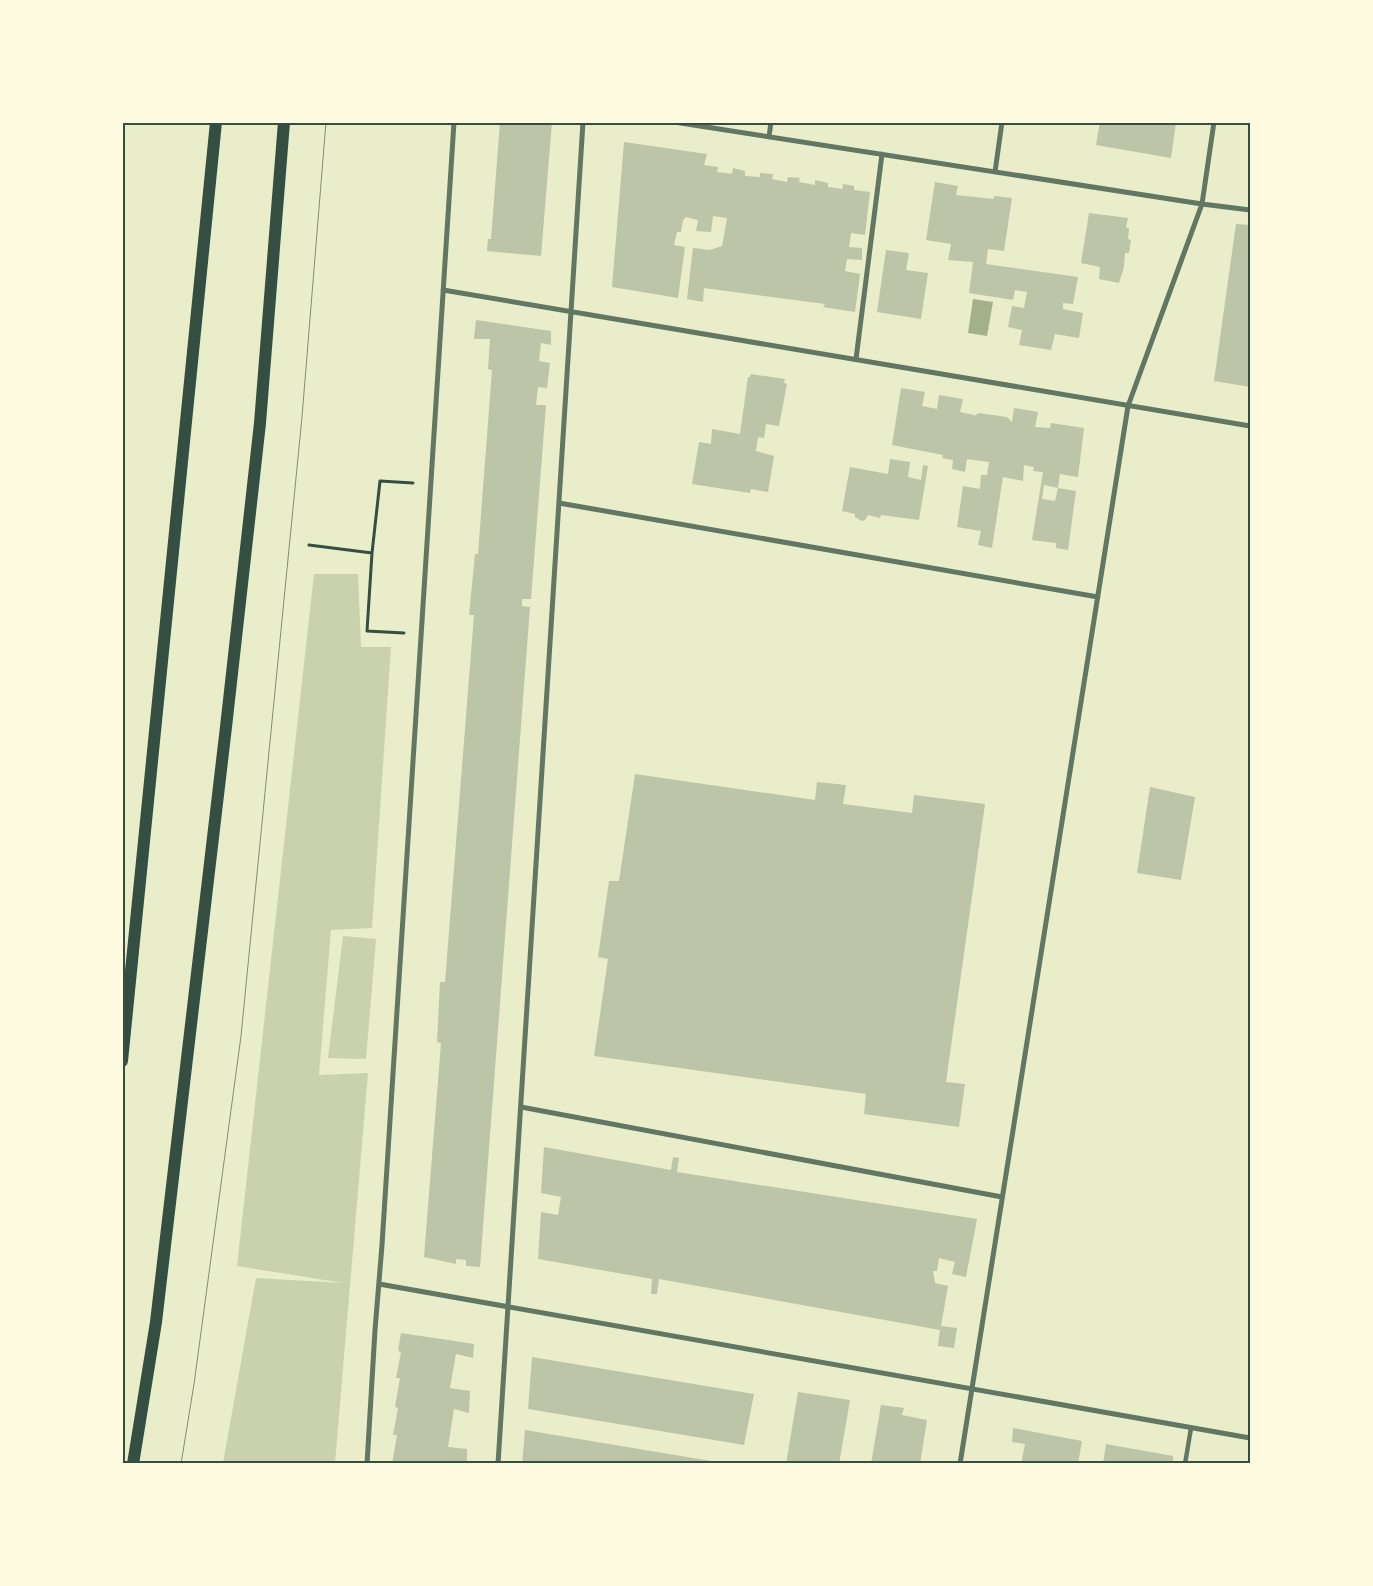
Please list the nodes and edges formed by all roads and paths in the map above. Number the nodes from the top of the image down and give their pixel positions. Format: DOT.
graph roads {
  1 [pos="216,122"];
  2 [pos="284,122"];
  3 [pos="454,122"];
  4 [pos="583,122"];
  5 [pos="674,122"];
  6 [pos="771,122"];
  7 [pos="1002,122"];
  8 [pos="1214,122"];
  9 [pos="769,137"];
  10 [pos="882,154"];
  11 [pos="995,172"];
  12 [pos="1202,204"];
  13 [pos="1250,210"];
  14 [pos="443,290"];
  15 [pos="572,312"];
  16 [pos="856,359"];
  17 [pos="1128,406"];
  18 [pos="1250,426"];
  19 [pos="431,484"];
  20 [pos="559,503"];
  21 [pos="309,545"];
  22 [pos="372,553"];
  23 [pos="1098,597"];
  24 [pos="421,634"];
  25 [pos="122,1061"];
  26 [pos="521,1107"];
  27 [pos="1002,1196"];
  28 [pos="379,1284"];
  29 [pos="508,1307"];
  30 [pos="972,1389"];
  31 [pos="1191,1428"];
  32 [pos="1250,1438"];
  33 [pos="133,1464"];
  34 [pos="367,1464"];
  35 [pos="498,1464"];
  36 [pos="960,1464"];
  37 [pos="1185,1464"];
  1 -- 25 [label="main road"];
  2 -- 33 [label="main road"];
  3 -- 14 [label="street"];
  4 -- 15 [label="street"];
  5 -- 9 [label="street"];
  6 -- 9 [label="street"];
  7 -- 11 [label="street"];
  8 -- 12 [label="street"];
  9 -- 10 [label="street"];
  10 -- 11 [label="street"];
  10 -- 16 [label="street"];
  11 -- 12 [label="street"];
  12 -- 13 [label="street"];
  12 -- 17 [label="street"];
  14 -- 15 [label="street"];
  14 -- 19 [label="street"];
  15 -- 16 [label="street"];
  15 -- 20 [label="street"];
  16 -- 17 [label="street"];
  17 -- 18 [label="street"];
  17 -- 23 [label="street"];
  19 -- 22 [label="path"];
  19 -- 24 [label="street"];
  20 -- 23 [label="street"];
  20 -- 26 [label="street"];
  21 -- 22 [label="path"];
  22 -- 24 [label="path"];
  23 -- 27 [label="street"];
  24 -- 28 [label="street"];
  26 -- 27 [label="street"];
  26 -- 29 [label="street"];
  27 -- 30 [label="street"];
  28 -- 29 [label="street"];
  28 -- 34 [label="street"];
  29 -- 30 [label="street"];
  29 -- 35 [label="street"];
  30 -- 31 [label="street"];
  30 -- 36 [label="street"];
  31 -- 32 [label="street"];
  31 -- 37 [label="street"];
}
